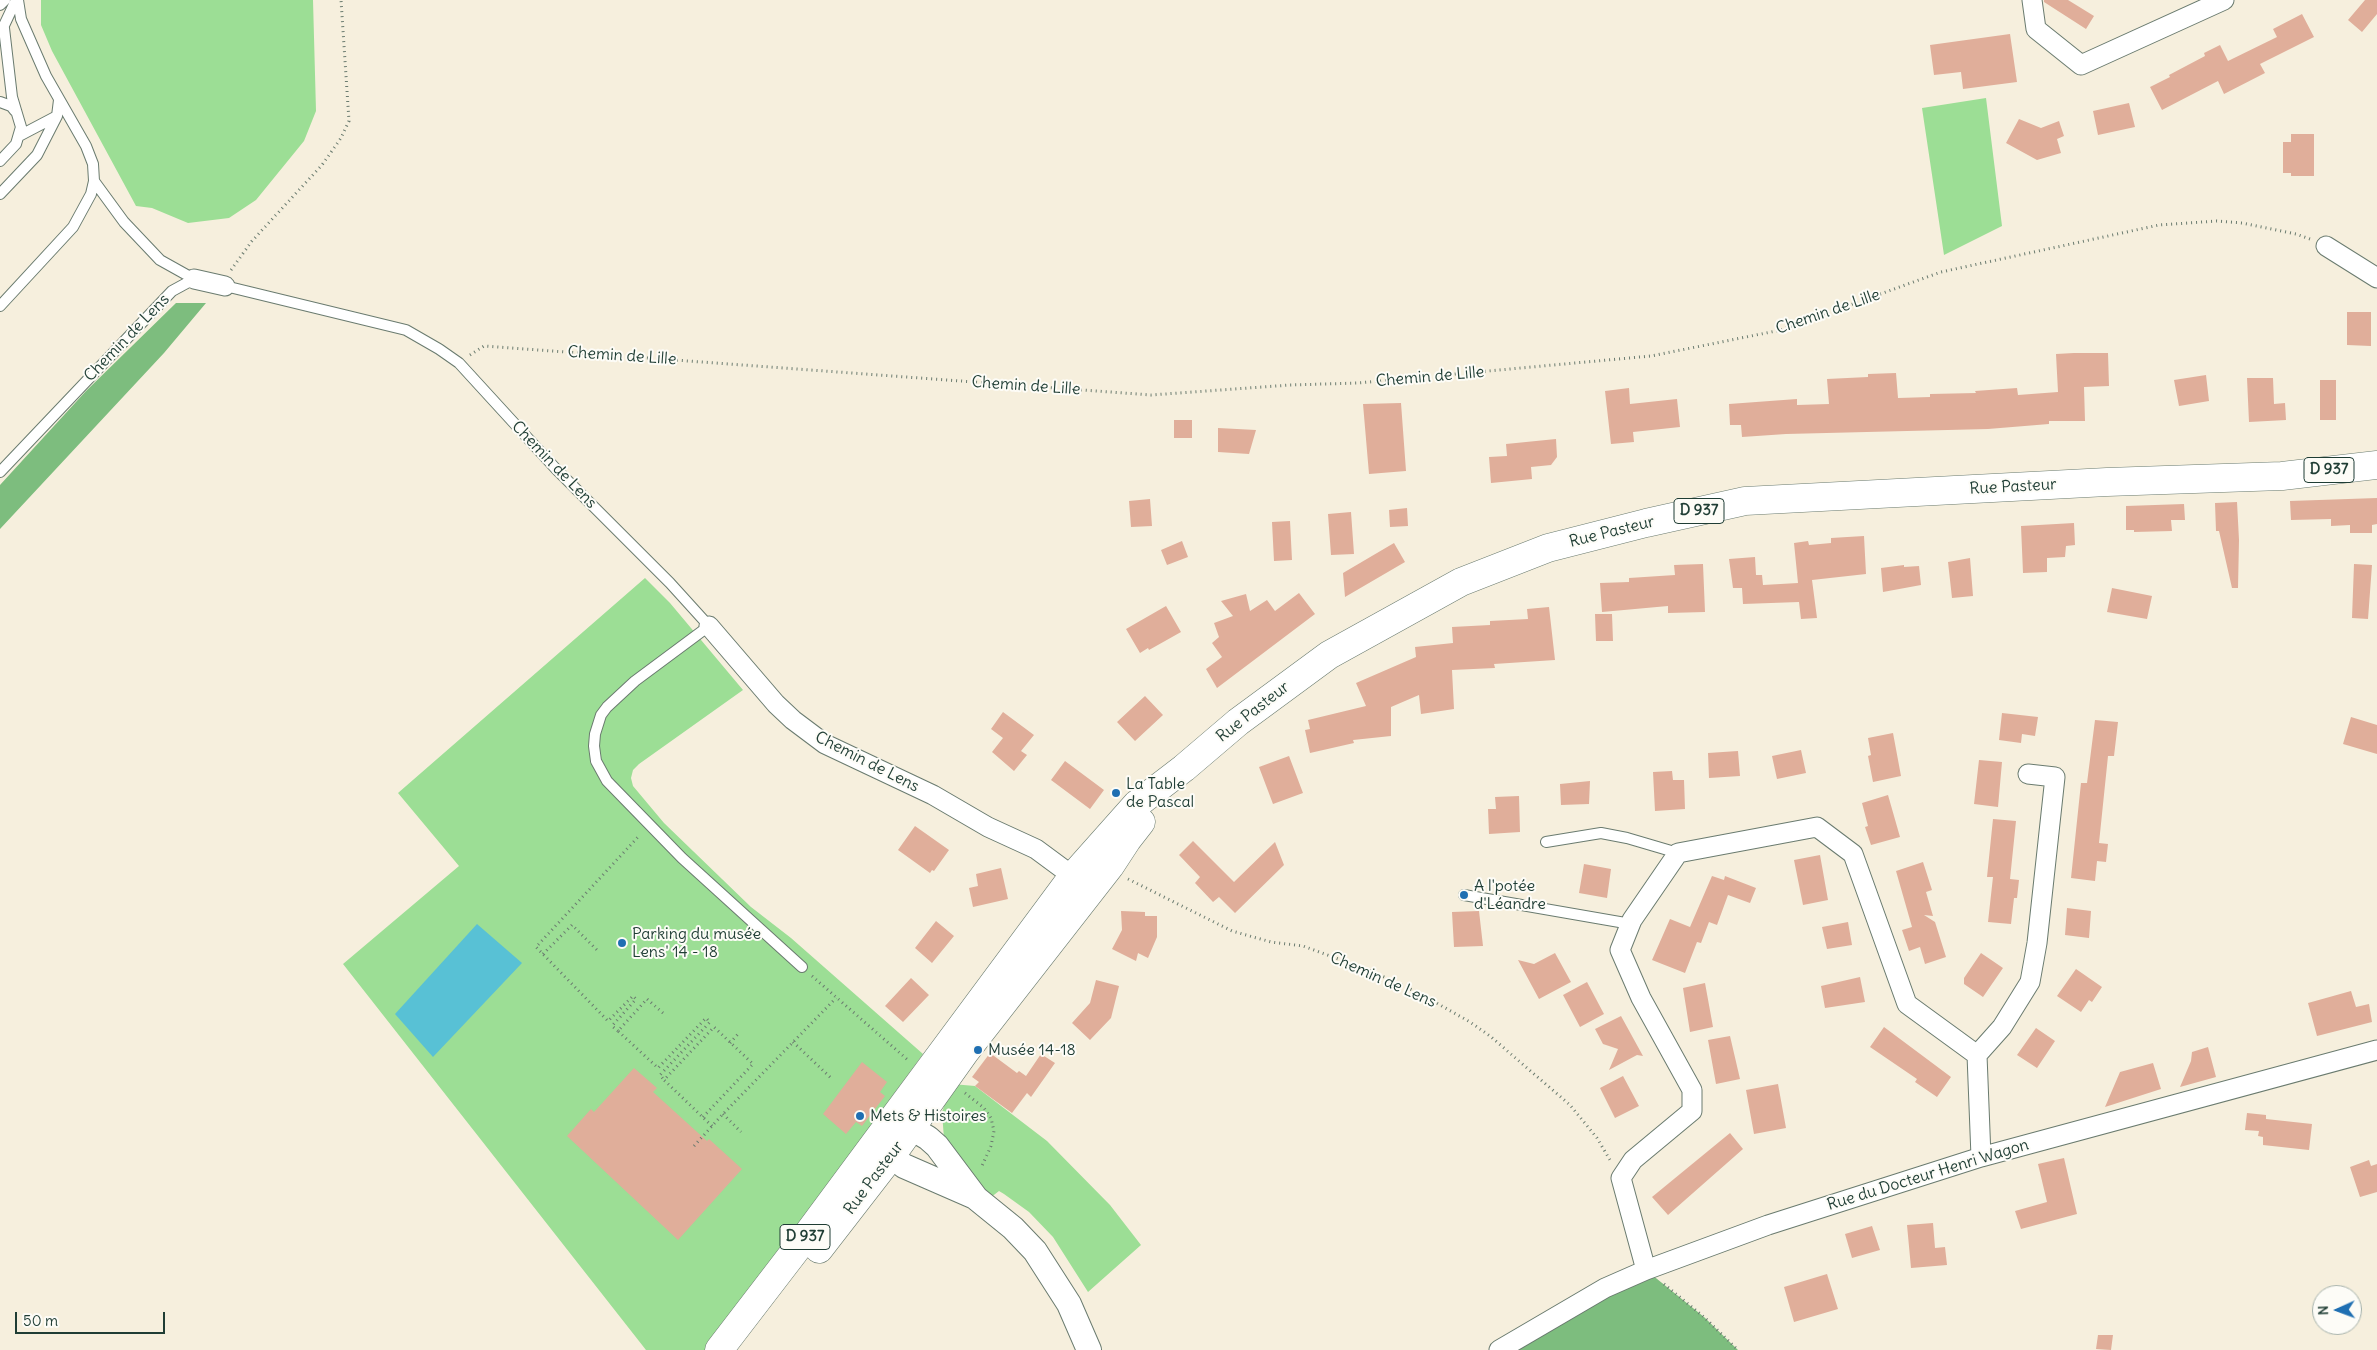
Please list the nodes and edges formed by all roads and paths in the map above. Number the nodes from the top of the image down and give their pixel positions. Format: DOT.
graph roads {
  1 [pos="5,0"];
  2 [pos="17,0"];
  3 [pos="341,0"];
  4 [pos="2032,0"];
  5 [pos="2224,0"];
  6 [pos="0,5"];
  7 [pos="2,30"];
  8 [pos="59,100"];
  9 [pos="0,102"];
  10 [pos="16,112"];
  11 [pos="57,116"];
  12 [pos="19,136"];
  13 [pos="0,161"];
  14 [pos="94,181"];
  15 [pos="0,194"];
  16 [pos="2326,246"];
  17 [pos="2377,278"];
  18 [pos="194,279"];
  19 [pos="225,286"];
  20 [pos="0,306"];
  21 [pos="459,363"];
  22 [pos="2377,465"];
  23 [pos="0,472"];
  24 [pos="2282,476"];
  25 [pos="2377,481"];
  26 [pos="709,626"];
  27 [pos="2028,774"];
  28 [pos="639,836"];
  29 [pos="1546,842"];
  30 [pos="1678,853"];
  31 [pos="1120,875"];
  32 [pos="1082,883"];
  33 [pos="1464,895"];
  34 [pos="1631,924"];
  35 [pos="597,950"];
  36 [pos="543,954"];
  37 [pos="802,967"];
  38 [pos="836,998"];
  39 [pos="663,1013"];
  40 [pos="618,1031"];
  41 [pos="739,1033"];
  42 [pos="794,1042"];
  43 [pos="730,1043"];
  44 [pos="2377,1050"];
  45 [pos="1977,1055"];
  46 [pos="953,1069"];
  47 [pos="925,1073"];
  48 [pos="831,1078"];
  49 [pos="664,1080"];
  50 [pos="723,1114"];
  51 [pos="703,1117"];
  52 [pos="713,1127"];
  53 [pos="741,1132"];
  54 [pos="892,1136"];
  55 [pos="694,1146"];
  56 [pos="1981,1157"];
  57 [pos="980,1173"];
  58 [pos="1621,1178"];
  59 [pos="976,1198"];
  60 [pos="1646,1270"];
  61 [pos="734,1346"];
  62 [pos="1089,1350"];
  63 [pos="1499,1350"];
  64 [pos="1738,1350"];
  1 -- 6 [label="lane"];
  2 -- 7 [label="lane"];
  2 -- 8 [label="lane"];
  3 -- 19 [label="path"];
  4 -- 5 [label="street"];
  7 -- 10 [label="lane"];
  8 -- 11 [label="lane"];
  8 -- 14 [label="lane"];
  9 -- 10 [label="lane"];
  10 -- 12 [label="lane"];
  11 -- 12 [label="lane"];
  11 -- 15 [label="lane"];
  12 -- 13 [label="lane"];
  14 -- 18 [label="lane"];
  14 -- 20 [label="lane"];
  16 -- 17 [label="street"];
  16 -- 21 [label="path, Chemin de Lille"];
  18 -- 19 [label="street, Chemin de Lens"];
  18 -- 23 [label="lane, Chemin de Lens"];
  19 -- 21 [label="lane, Chemin de Lens"];
  21 -- 26 [label="lane, Chemin de Lens"];
  22 -- 24 [label="main road, Rue Pasteur / D 937"];
  24 -- 25 [label="main road, Rue Pasteur"];
  24 -- 32 [label="main road, Rue Pasteur / D 937"];
  26 -- 32 [label="street, Chemin de Lens"];
  26 -- 37 [label="lane"];
  27 -- 45 [label="street"];
  28 -- 36 [label="path"];
  29 -- 30 [label="lane"];
  30 -- 34 [label="street"];
  30 -- 45 [label="street"];
  31 -- 58 [label="path, Chemin de Lens"];
  32 -- 46 [label="main road, Rue Pasteur"];
  32 -- 47 [label="main road, Rue Pasteur / D 937"];
  33 -- 34 [label="lane"];
  34 -- 58 [label="street"];
  35 -- 36 [label="path"];
  36 -- 40 [label="path"];
  37 -- 38 [label="path"];
  38 -- 42 [label="path"];
  38 -- 47 [label="path"];
  39 -- 40 [label="path"];
  40 -- 49 [label="path"];
  41 -- 43 [label="path"];
  42 -- 48 [label="path"];
  42 -- 50 [label="path"];
  43 -- 49 [label="path"];
  43 -- 51 [label="path"];
  44 -- 56 [label="street, Rue du Docteur Henri Wagon"];
  45 -- 56 [label="street"];
  46 -- 54 [label="main road, Rue Pasteur"];
  46 -- 57 [label="path"];
  47 -- 54 [label="main road, Rue Pasteur / D 937"];
  49 -- 51 [label="path"];
  50 -- 52 [label="path"];
  50 -- 53 [label="path"];
  51 -- 52 [label="path"];
  52 -- 55 [label="path"];
  54 -- 59 [label="street"];
  54 -- 59 [label="street"];
  54 -- 61 [label="main road, Rue Pasteur / D 937"];
  56 -- 60 [label="street, Rue du Docteur Henri Wagon"];
  58 -- 60 [label="street"];
  59 -- 62 [label="street"];
  60 -- 63 [label="street, Rue du Docteur Henri Wagon"];
  60 -- 64 [label="path"];
}
